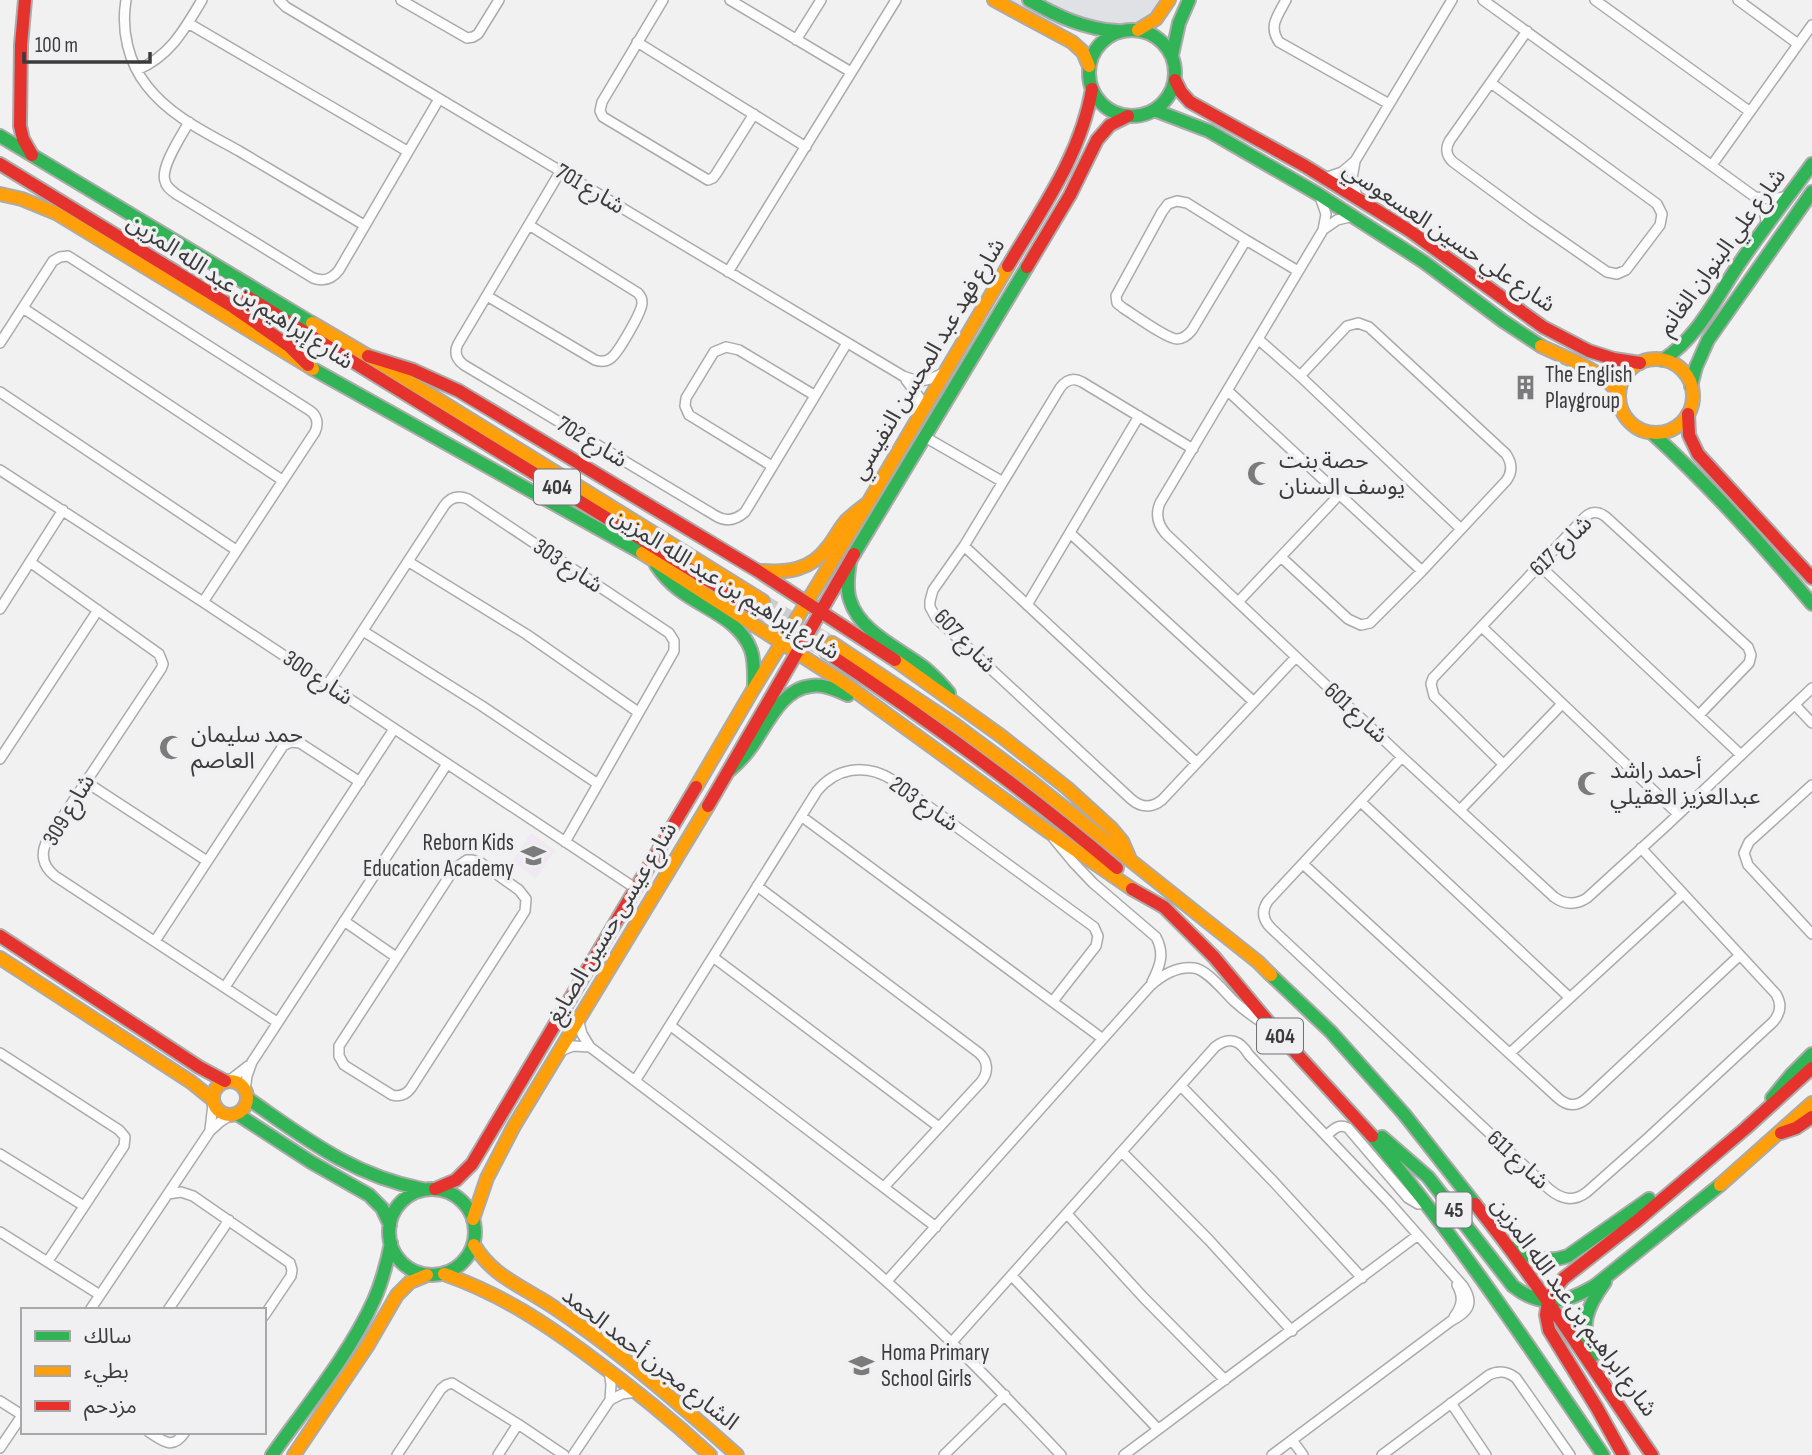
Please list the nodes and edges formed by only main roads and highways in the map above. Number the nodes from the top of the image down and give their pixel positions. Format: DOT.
graph roads {
  1 [pos="25,0"];
  2 [pos="994,0"];
  3 [pos="1029,0"];
  4 [pos="1168,0"];
  5 [pos="1189,0"];
  6 [pos="1138,30"];
  7 [pos="1121,31"];
  8 [pos="1172,55"];
  9 [pos="1090,66"];
  10 [pos="1175,80"];
  11 [pos="1092,89"];
  12 [pos="1195,105"];
  13 [pos="1154,110"];
  14 [pos="1128,116"];
  15 [pos="1186,121"];
  16 [pos="0,136"];
  17 [pos="0,143"];
  18 [pos="33,156"];
  19 [pos="0,164"];
  20 [pos="1812,164"];
  21 [pos="1811,193"];
  22 [pos="0,194"];
  23 [pos="1012,258"];
  24 [pos="1480,281"];
  25 [pos="1011,292"];
  26 [pos="1468,294"];
  27 [pos="260,324"];
  28 [pos="363,360"];
  29 [pos="1663,360"];
  30 [pos="1640,363"];
  31 [pos="313,369"];
  32 [pos="1691,386"];
  33 [pos="1619,394"];
  34 [pos="1688,414"];
  35 [pos="1652,433"];
  36 [pos="867,503"];
  37 [pos="654,560"];
  38 [pos="850,562"];
  39 [pos="758,571"];
  40 [pos="1812,578"];
  41 [pos="806,602"];
  42 [pos="1812,604"];
  43 [pos="760,605"];
  44 [pos="821,611"];
  45 [pos="782,642"];
  46 [pos="797,652"];
  47 [pos="754,688"];
  48 [pos="873,703"];
  49 [pos="955,704"];
  50 [pos="730,770"];
  51 [pos="1131,862"];
  52 [pos="637,884"];
  53 [pos="657,891"];
  54 [pos="1164,907"];
  55 [pos="0,936"];
  56 [pos="0,958"];
  57 [pos="1812,1054"];
  58 [pos="1812,1068"];
  59 [pos="227,1081"];
  60 [pos="246,1094"];
  61 [pos="213,1101"];
  62 [pos="1812,1103"];
  63 [pos="1763,1113"];
  64 [pos="234,1115"];
  65 [pos="1357,1118"];
  66 [pos="1812,1118"];
  67 [pos="1780,1133"];
  68 [pos="1700,1166"];
  69 [pos="430,1190"];
  70 [pos="473,1219"];
  71 [pos="390,1225"];
  72 [pos="1498,1232"];
  73 [pos="391,1242"];
  74 [pos="474,1245"];
  75 [pos="1612,1273"];
  76 [pos="444,1274"];
  77 [pos="427,1275"];
  78 [pos="1547,1301"];
  79 [pos="1640,1434"];
  80 [pos="272,1455"];
  81 [pos="294,1455"];
  82 [pos="710,1455"];
  83 [pos="737,1455"];
  84 [pos="1603,1455"];
  85 [pos="1623,1455"];
  86 [pos="1653,1455"];
  1 -- 18 [label="main road"];
  2 -- 9 [label="main road"];
  3 -- 7 [label="main road"];
  4 -- 6 [label="main road"];
  5 -- 8 [label="main road"];
  6 -- 7 [label="main road"];
  6 -- 8 [label="main road"];
  7 -- 9 [label="main road"];
  8 -- 10 [label="main road"];
  9 -- 11 [label="main road"];
  10 -- 12 [label="main road, شارع علي حسين العسعوسي"];
  10 -- 13 [label="main road"];
  11 -- 14 [label="main road"];
  11 -- 23 [label="main road, شارع فهد عبد المحسن النفيسي"];
  12 -- 15 [label="main road"];
  12 -- 24 [label="main road, شارع علي حسين العسعوسي"];
  13 -- 14 [label="main road"];
  13 -- 15 [label="main road, شارع علي حسين العسعوسي"];
  14 -- 25 [label="main road, شارع فهد عبد المحسن النفيسي"];
  15 -- 26 [label="main road, شارع علي حسين العسعوسي"];
  16 -- 18 [label="main road, شارع إبراهيم بن عبد الله المزين"];
  17 -- 28 [label="main road, شارع إبراهيم بن عبد الله المزين"];
  18 -- 28 [label="main road, شارع إبراهيم بن عبد الله المزين"];
  19 -- 27 [label="main road, شارع إبراهيم بن عبد الله المزين / 404"];
  20 -- 29 [label="main road, شارع علي البنوان الغانم"];
  21 -- 32 [label="main road, شارع علي البنوان الغانم"];
  22 -- 31 [label="main road"];
  23 -- 25 [label="main road"];
  23 -- 36 [label="main road, شارع فهد عبد المحسن النفيسي"];
  24 -- 26 [label="main road"];
  24 -- 30 [label="main road, شارع علي حسين العسعوسي"];
  25 -- 38 [label="main road, شارع فهد عبد المحسن النفيسي"];
  26 -- 33 [label="main road, شارع علي حسين العسعوسي"];
  27 -- 28 [label="main road"];
  27 -- 31 [label="main road, شارع إبراهيم بن عبد الله المزين / 404"];
  28 -- 39 [label="main road, شارع إبراهيم بن عبد الله المزين"];
  28 -- 43 [label="main road, شارع إبراهيم بن عبد الله المزين"];
  29 -- 30 [label="main road"];
  29 -- 32 [label="main road"];
  30 -- 33 [label="main road"];
  31 -- 37 [label="main road, شارع إبراهيم بن عبد الله المزين / 404"];
  32 -- 34 [label="main road"];
  33 -- 35 [label="main road"];
  34 -- 35 [label="main road"];
  34 -- 40 [label="main road"];
  35 -- 42 [label="main road"];
  36 -- 39 [label="main road"];
  36 -- 41 [label="main road, شارع فهد عبد المحسن النفيسي"];
  37 -- 45 [label="main road, شارع إبراهيم بن عبد الله المزين / 404"];
  37 -- 47 [label="main road"];
  38 -- 44 [label="main road, شارع فهد عبد المحسن النفيسي"];
  38 -- 49 [label="main road"];
  39 -- 41 [label="main road, شارع إبراهيم بن عبد الله المزين"];
  41 -- 44 [label="main road, شارع إبراهيم بن عبد الله المزين"];
  41 -- 45 [label="main road, شارع فهد عبد المحسن النفيسي"];
  44 -- 46 [label="main road, شارع فهد عبد المحسن النفيسي"];
  44 -- 49 [label="main road, شارع إبراهيم بن عبد الله المزين"];
  45 -- 46 [label="main road, شارع إبراهيم بن عبد الله المزين / 404"];
  45 -- 47 [label="main road, شارع عيسى حسين الصايغ"];
  46 -- 48 [label="main road, شارع إبراهيم بن عبد الله المزين / 404"];
  46 -- 50 [label="main road, شارع عيسى حسين الصايغ"];
  47 -- 52 [label="main road, شارع عيسى حسين الصايغ"];
  48 -- 50 [label="main road"];
  48 -- 54 [label="main road, شارع إبراهيم بن عبد الله المزين / 404"];
  49 -- 51 [label="main road, شارع إبراهيم بن عبد الله المزين"];
  50 -- 53 [label="main road, شارع عيسى حسين الصايغ"];
  51 -- 54 [label="main road, شارع إبراهيم بن عبد الله المزين / 404"];
  51 -- 72 [label="main road, شارع ابراهيم بن عبد الله المزين / 404"];
  52 -- 53 [label="main road"];
  52 -- 69 [label="main road, شارع عيسى حسين الصايغ"];
  53 -- 70 [label="main road, شارع عيسى حسين الصايغ"];
  54 -- 65 [label="main road, شارع إبراهيم بن عبد الله المزين / 404"];
  55 -- 59 [label="main road"];
  56 -- 61 [label="main road"];
  57 -- 63 [label="main road"];
  58 -- 63 [label="main road"];
  59 -- 60 [label="main road"];
  59 -- 61 [label="main road"];
  60 -- 64 [label="main road"];
  60 -- 69 [label="main road"];
  61 -- 64 [label="main road"];
  62 -- 67 [label="main road"];
  63 -- 68 [label="main road"];
  64 -- 71 [label="main road"];
  65 -- 78 [label="main road, 45"];
  65 -- 84 [label="main road, شارع إبراهيم بن عبد الله المزين / 404"];
  66 -- 67 [label="main road"];
  67 -- 75 [label="main road"];
  68 -- 72 [label="main road"];
  68 -- 78 [label="main road"];
  69 -- 70 [label="main road"];
  69 -- 71 [label="main road"];
  70 -- 74 [label="main road"];
  71 -- 73 [label="main road"];
  72 -- 78 [label="main road, شارع ابراهيم بن عبد الله المزين / 404"];
  73 -- 77 [label="main road"];
  73 -- 80 [label="main road"];
  74 -- 76 [label="main road"];
  74 -- 83 [label="main road, الشارع مجرن أحمد الحمد"];
  75 -- 78 [label="main road"];
  75 -- 79 [label="main road"];
  76 -- 77 [label="main road"];
  76 -- 82 [label="main road, الشارع مجرن أحمد الحمد"];
  77 -- 81 [label="main road"];
  78 -- 79 [label="main road, شارع ابراهيم بن عبد الله المزين / 404"];
  78 -- 85 [label="main road"];
  79 -- 86 [label="main road, شارع ابراهيم بن عبد الله المزين / 404"];
}
